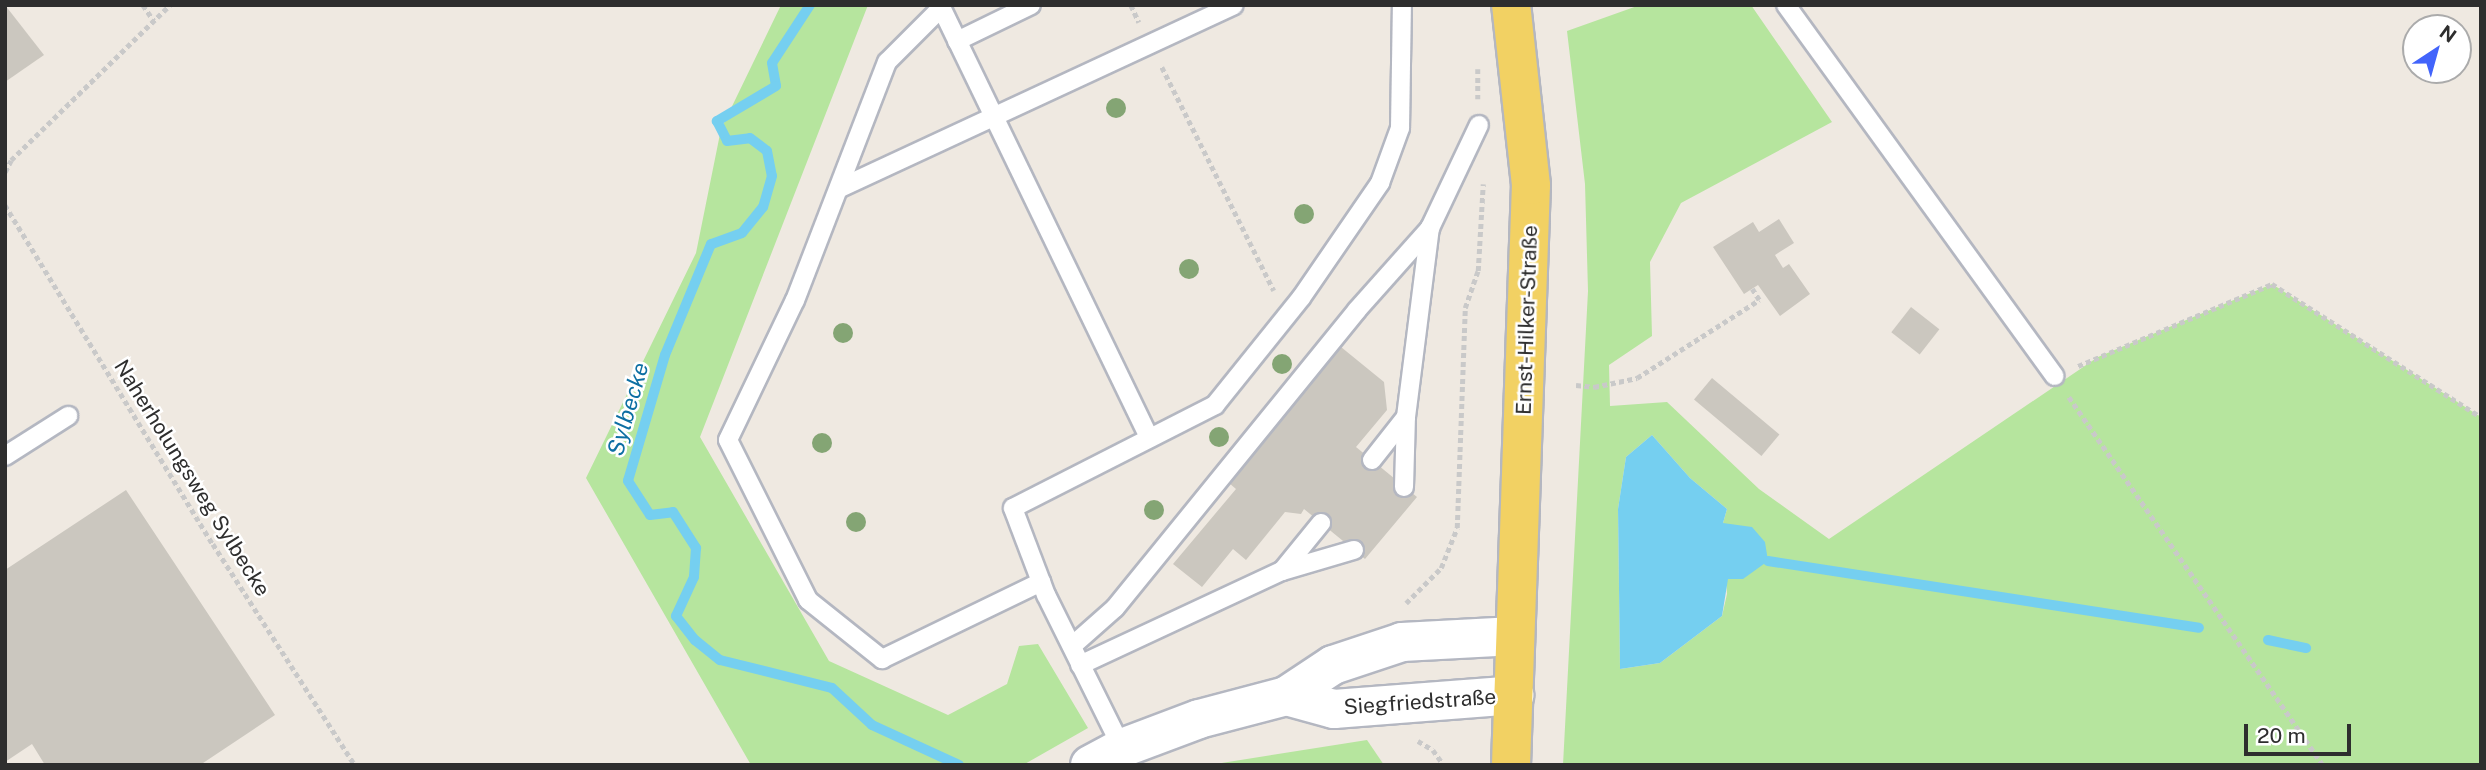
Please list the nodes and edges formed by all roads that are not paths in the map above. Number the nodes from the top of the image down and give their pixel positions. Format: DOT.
graph roads {
  1 [pos="1031,5"];
  2 [pos="1234,5"];
  3 [pos="1402,5"];
  4 [pos="1511,5"];
  5 [pos="1786,5"];
  6 [pos="940,6"];
  7 [pos="957,41"];
  8 [pos="995,119"];
  9 [pos="1479,125"];
  10 [pos="840,188"];
  11 [pos="1430,228"];
  12 [pos="2055,376"];
  13 [pos="68,416"];
  14 [pos="1406,417"];
  15 [pos="1149,438"];
  16 [pos="5,456"];
  17 [pos="1372,460"];
  18 [pos="1404,487"];
  19 [pos="1321,523"];
  20 [pos="1354,550"];
  21 [pos="1282,571"];
  22 [pos="1041,582"];
  23 [pos="1515,636"];
  24 [pos="1072,646"];
  25 [pos="1080,665"];
  26 [pos="1514,695"];
  27 [pos="1286,696"];
  28 [pos="1106,756"];
  29 [pos="1511,765"];
  1 -- 7 [label="lane"];
  2 -- 8 [label="lane"];
  3 -- 15 [label="lane"];
  4 -- 23 [label="main road, Ernst-Hilker-Straße"];
  5 -- 12 [label="lane"];
  6 -- 7 [label="lane"];
  6 -- 10 [label="lane"];
  7 -- 8 [label="lane"];
  8 -- 10 [label="lane"];
  8 -- 15 [label="lane"];
  9 -- 11 [label="lane"];
  10 -- 22 [label="lane"];
  11 -- 14 [label="lane"];
  11 -- 24 [label="lane"];
  13 -- 16 [label="lane"];
  14 -- 17 [label="lane"];
  14 -- 18 [label="lane"];
  15 -- 22 [label="lane"];
  19 -- 21 [label="lane"];
  20 -- 21 [label="lane"];
  21 -- 25 [label="lane"];
  22 -- 24 [label="lane"];
  23 -- 26 [label="main road, Ernst-Hilker-Straße"];
  23 -- 27 [label="street, Siegfriedstraße"];
  24 -- 25 [label="lane"];
  25 -- 28 [label="lane"];
  26 -- 27 [label="street, Siegfriedstraße"];
  26 -- 29 [label="main road, Ernst-Hilker-Straße"];
  27 -- 28 [label="street, Siegfriedstraße"];
}
